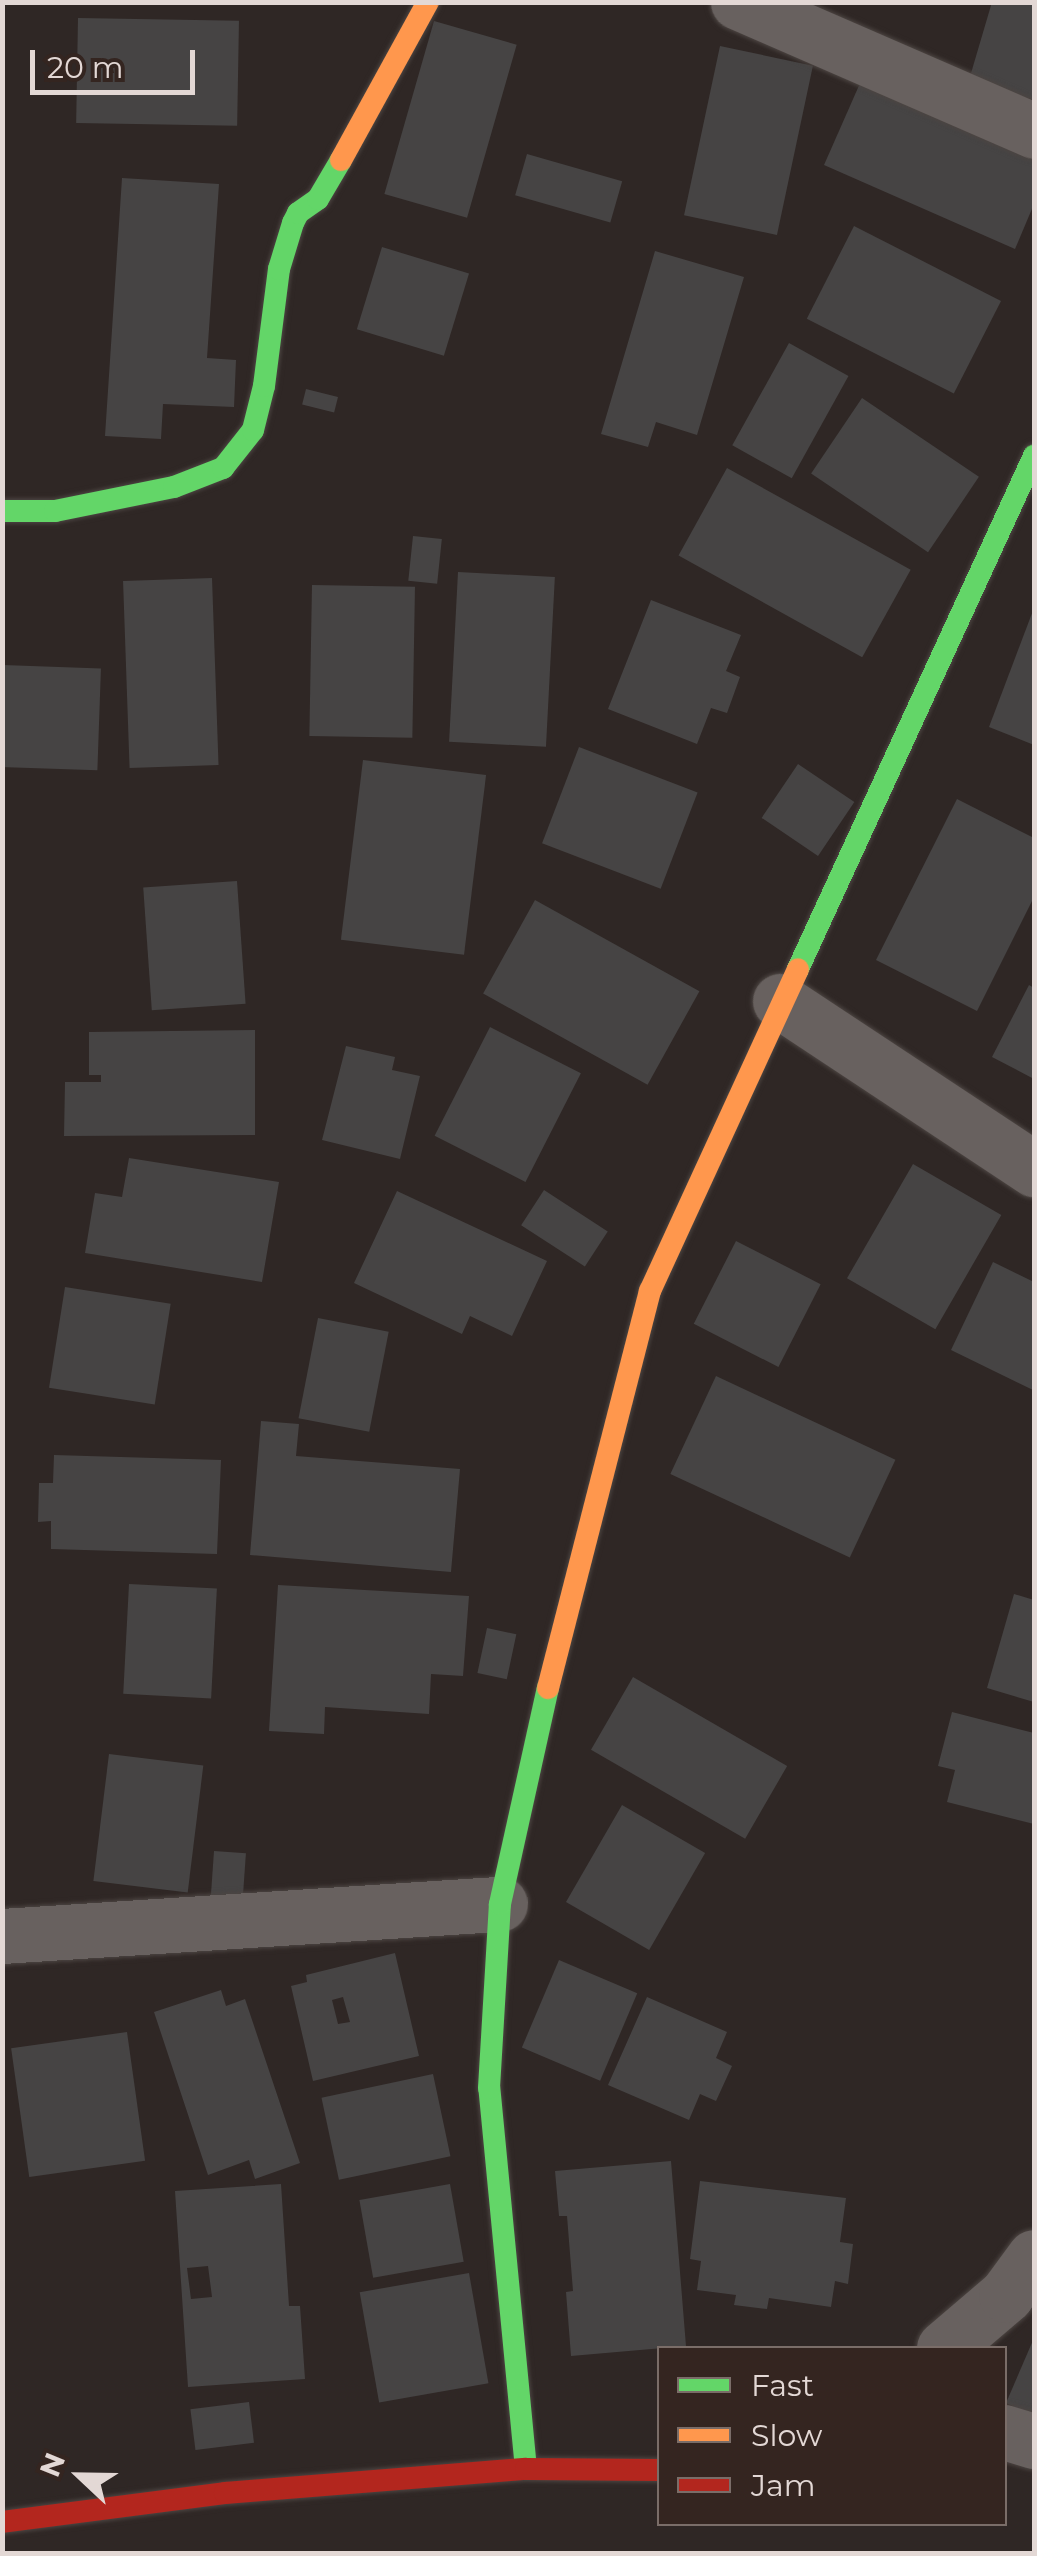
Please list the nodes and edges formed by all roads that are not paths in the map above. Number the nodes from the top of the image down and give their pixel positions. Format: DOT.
graph roads {
  1 [pos="428,2"];
  2 [pos="738,2"];
  3 [pos="1034,131"];
  4 [pos="1031,475"];
  5 [pos="2,511"];
  6 [pos="780,1001"];
  7 [pos="1034,1169"];
  8 [pos="500,1904"];
  9 [pos="2,1936"];
  10 [pos="1034,2257"];
  11 [pos="946,2346"];
  12 [pos="1007,2433"];
  13 [pos="1034,2441"];
  14 [pos="526,2469"];
  15 [pos="657,2470"];
  16 [pos="2,2522"];
  1 -- 5 [label="street"];
  2 -- 3 [label="street"];
  4 -- 6 [label="street"];
  6 -- 7 [label="street"];
  6 -- 8 [label="street"];
  8 -- 9 [label="street"];
  8 -- 14 [label="street"];
  10 -- 11 [label="street"];
  12 -- 13 [label="street"];
  14 -- 15 [label="street"];
  14 -- 16 [label="street"];
}
